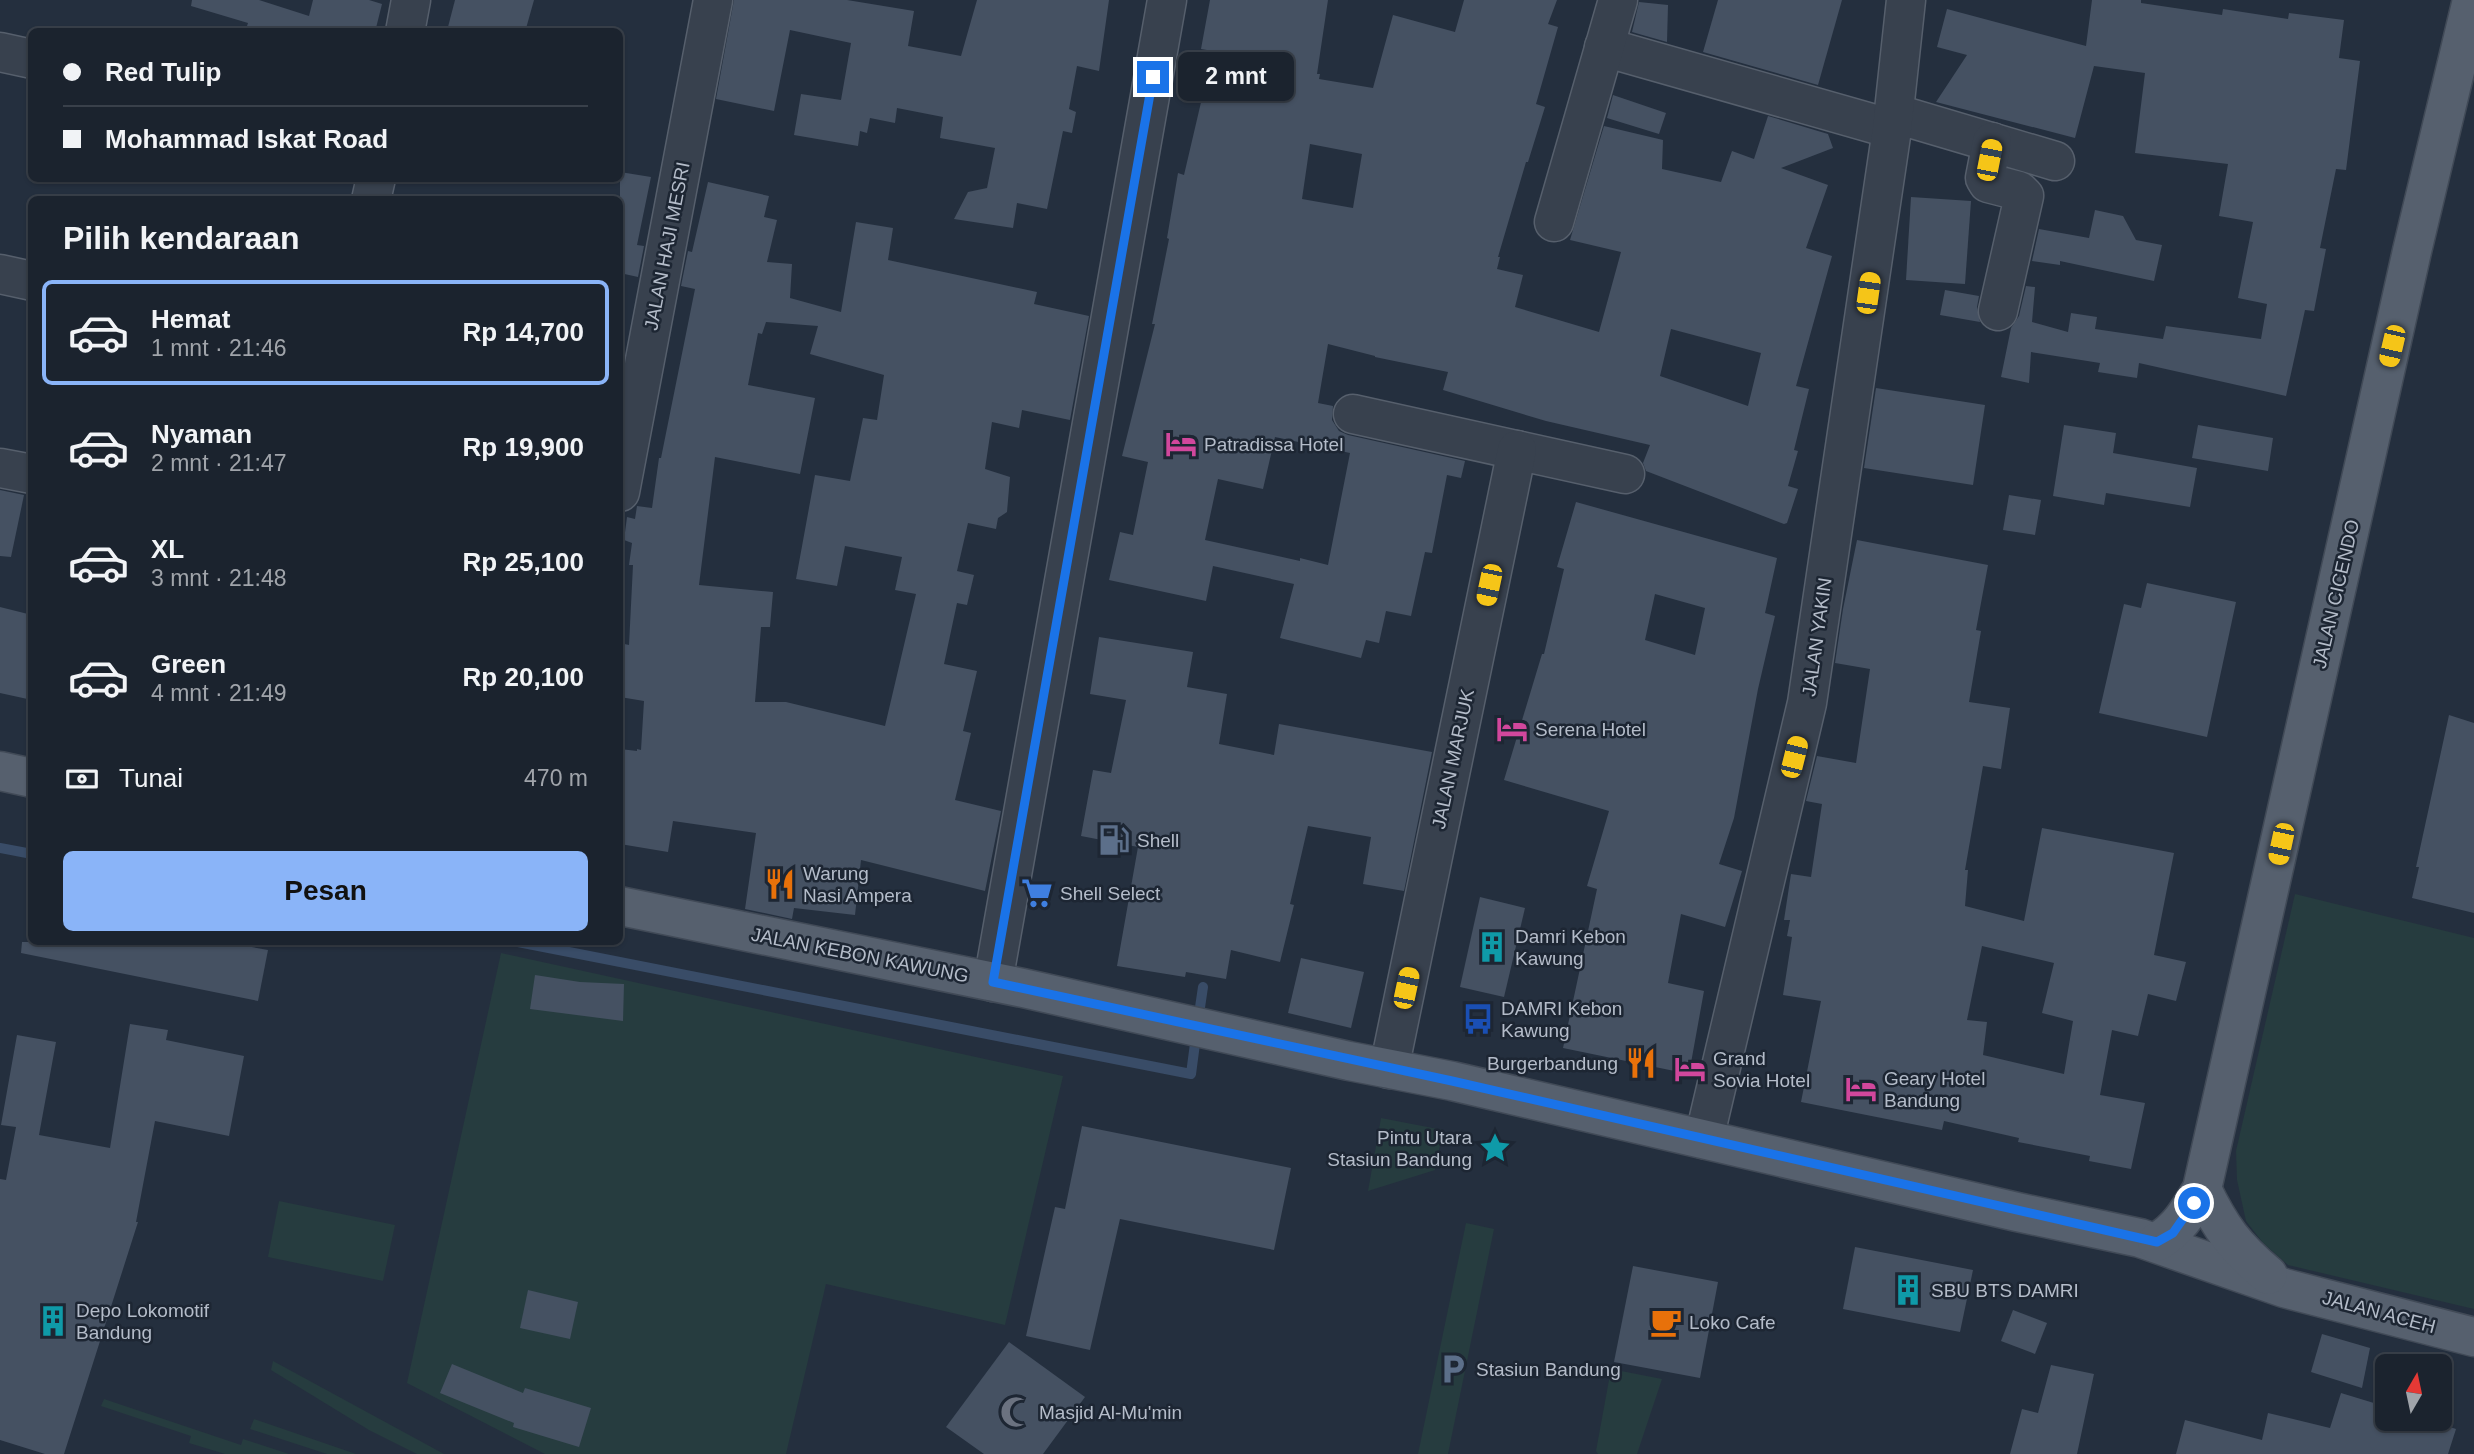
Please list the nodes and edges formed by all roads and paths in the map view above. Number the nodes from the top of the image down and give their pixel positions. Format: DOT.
graph roads {
  1 [pos="411,0"];
  2 [pos="713,0"];
  3 [pos="1167,0"];
  4 [pos="1618,0"];
  5 [pos="1906,0"];
  6 [pos="2469,1"];
  7 [pos="406,28"];
  8 [pos="1604,47"];
  9 [pos="0,52"];
  10 [pos="28,58"];
  11 [pos="1892,121"];
  12 [pos="1992,142"];
  13 [pos="2056,161"];
  14 [pos="1554,222"];
  15 [pos="0,274"];
  16 [pos="28,280"];
  17 [pos="1998,311"];
  18 [pos="1353,414"];
  19 [pos="1517,450"];
  20 [pos="0,468"];
  21 [pos="28,473"];
  22 [pos="1625,474"];
  23 [pos="623,476"];
  24 [pos="0,771"];
  25 [pos="28,777"];
  26 [pos="623,907"];
  27 [pos="993,982"];
  28 [pos="1389,1069"];
  29 [pos="1704,1139"];
  30 [pos="2202,1189"];
  31 [pos="2157,1242"];
  32 [pos="2284,1287"];
  33 [pos="2474,1337"];
  1 -- 7 [label="street"];
  2 -- 23 [label="street, JALAN HAJI MESRI"];
  3 -- 27 [label="street"];
  4 -- 8 [label="street"];
  5 -- 11 [label="street, JALAN YAKIN"];
  6 -- 30 [label="main road, JALAN CICENDO"];
  8 -- 11 [label="street"];
  8 -- 14 [label="street"];
  9 -- 10 [label="street"];
  11 -- 12 [label="street"];
  11 -- 29 [label="street, JALAN YAKIN"];
  12 -- 13 [label="street"];
  12 -- 17 [label="street"];
  15 -- 16 [label="street"];
  18 -- 19 [label="street"];
  19 -- 22 [label="street"];
  19 -- 28 [label="street, JALAN MARJUK"];
  20 -- 21 [label="street"];
  24 -- 25 [label="main road"];
  26 -- 27 [label="main road, JALAN KEBON KAWUNG"];
  27 -- 28 [label="main road, JALAN KEBON KAWUNG"];
  28 -- 29 [label="main road, JALAN KEBON KAWUNG"];
  29 -- 31 [label="main road, JALAN KEBON KAWUNG"];
  30 -- 31 [label="main road, JALAN CICENDO"];
  30 -- 32 [label="main road"];
  31 -- 32 [label="main road, JALAN KEBON KAWUNG"];
  32 -- 33 [label="main road, JALAN ACEH"];
}
